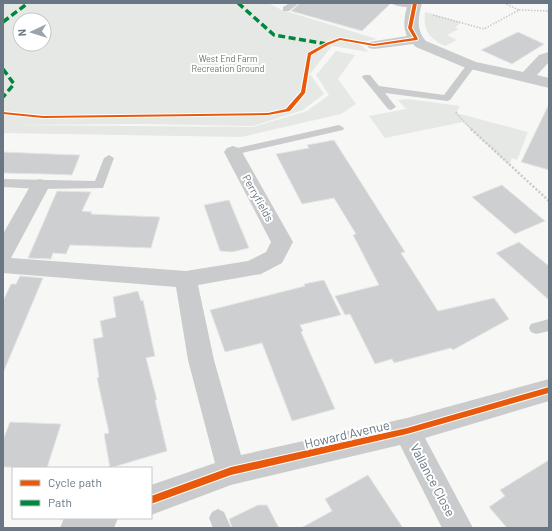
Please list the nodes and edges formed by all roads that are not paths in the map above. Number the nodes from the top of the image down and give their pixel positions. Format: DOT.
graph roads {
  1 [pos="295,3"];
  2 [pos="395,3"];
  3 [pos="414,6"];
  4 [pos="286,9"];
  5 [pos="416,39"];
  6 [pos="374,45"];
  7 [pos="549,57"];
  8 [pos="471,65"];
  9 [pos="367,77"];
  10 [pos="527,78"];
  11 [pos="549,83"];
  12 [pos="378,89"];
  13 [pos="391,107"];
  14 [pos="339,128"];
  15 [pos="234,152"];
  16 [pos="109,158"];
  17 [pos="3,182"];
  18 [pos="40,185"];
  19 [pos="3,253"];
  20 [pos="3,265"];
  21 [pos="186,279"];
  22 [pos="549,390"];
  23 [pos="407,431"];
  24 [pos="231,471"];
  25 [pos="152,500"];
  26 [pos="100,519"];
  27 [pos="75,528"];
  28 [pos="458,528"];
  1 -- 4 [label="lane"];
  2 -- 3 [label="lane"];
  3 -- 5 [label="street"];
  5 -- 6 [label="street"];
  5 -- 8 [label="street"];
  7 -- 10 [label="street"];
  8 -- 10 [label="street"];
  8 -- 12 [label="lane"];
  9 -- 12 [label="lane"];
  10 -- 11 [label="street"];
  12 -- 13 [label="lane"];
  14 -- 15 [label="lane, Perryfields"];
  15 -- 21 [label="street, Perryfields"];
  16 -- 18 [label="lane"];
  17 -- 18 [label="lane"];
  18 -- 19 [label="street"];
  20 -- 21 [label="street, Perryfields"];
  21 -- 24 [label="street"];
  22 -- 23 [label="street, Howard Avenue"];
  23 -- 24 [label="street, Howard Avenue"];
  23 -- 28 [label="street, Vallance Close"];
  24 -- 25 [label="street, Howard Avenue"];
  26 -- 27 [label="street"];
}
